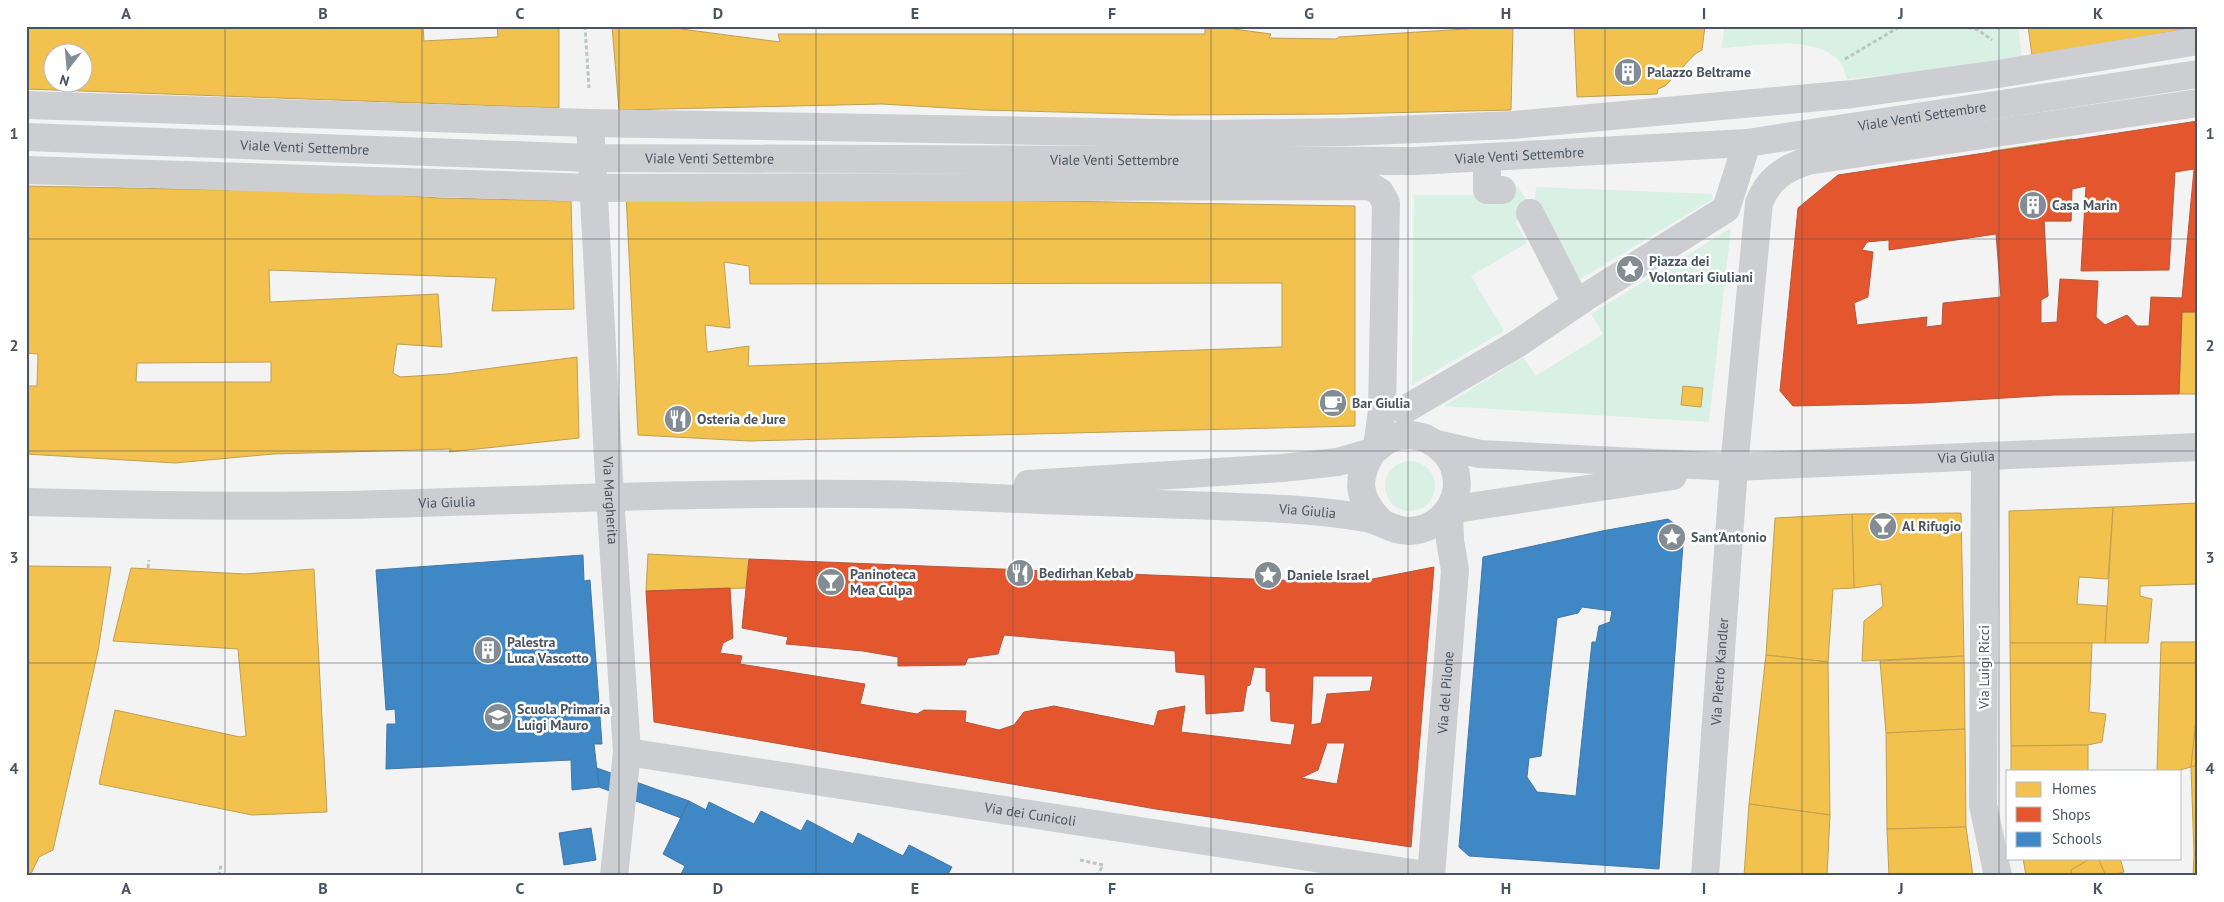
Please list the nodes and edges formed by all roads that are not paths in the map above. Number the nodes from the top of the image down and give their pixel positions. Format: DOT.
graph roads {
  1 [pos="2198,41"];
  2 [pos="2198,74"];
  3 [pos="2198,103"];
  4 [pos="26,105"];
  5 [pos="590,123"];
  6 [pos="26,136"];
  7 [pos="1747,143"];
  8 [pos="1487,157"];
  9 [pos="592,158"];
  10 [pos="26,170"];
  11 [pos="594,188"];
  12 [pos="1502,190"];
  13 [pos="1530,213"];
  14 [pos="1576,303"];
  15 [pos="1404,410"];
  16 [pos="1436,444"];
  17 [pos="2198,447"];
  18 [pos="1374,450"];
  19 [pos="1985,456"];
  20 [pos="1734,466"];
  21 [pos="868,494"];
  22 [pos="610,496"];
  23 [pos="26,502"];
  24 [pos="1449,510"];
  25 [pos="1379,520"];
  26 [pos="626,752"];
  27 [pos="614,876"];
  28 [pos="1432,876"];
  29 [pos="1705,876"];
  30 [pos="1998,876"];
  1 -- 5 [label="street, Viale Venti Settembre"];
  2 -- 7 [label="street, Viale Venti Settembre"];
  3 -- 20 [label="street, Viale Venti Settembre"];
  4 -- 5 [label="street, Viale Venti Settembre"];
  5 -- 9 [label="street, Via Margherita"];
  6 -- 9 [label="street, Viale Venti Settembre"];
  7 -- 8 [label="street, Viale Venti Settembre"];
  7 -- 14 [label="street"];
  8 -- 9 [label="street, Viale Venti Settembre"];
  8 -- 12 [label="street"];
  9 -- 11 [label="street, Via Margherita"];
  10 -- 11 [label="street, Viale Venti Settembre"];
  11 -- 18 [label="street, Viale Venti Settembre"];
  11 -- 22 [label="street, Via Margherita"];
  13 -- 14 [label="street"];
  14 -- 15 [label="street"];
  16 -- 18 [label="street, Via Giulia"];
  16 -- 20 [label="street, Via Giulia"];
  16 -- 24 [label="street"];
  17 -- 19 [label="street, Via Giulia"];
  18 -- 21 [label="street, Via Giulia"];
  18 -- 25 [label="street"];
  19 -- 20 [label="street, Via Giulia"];
  19 -- 30 [label="street, Via Luigi Ricci"];
  20 -- 24 [label="street, Via Giulia"];
  20 -- 29 [label="street, Via Pietro Kandler"];
  21 -- 22 [label="street, Via Giulia"];
  21 -- 25 [label="street, Via Giulia"];
  22 -- 23 [label="street, Via Giulia"];
  22 -- 26 [label="street, Via Margherita"];
  24 -- 25 [label="street, Via Giulia"];
  24 -- 28 [label="street, Via del Pilone"];
  26 -- 27 [label="street, Via Margherita"];
  26 -- 28 [label="street, Via dei Cunicoli"];
}
